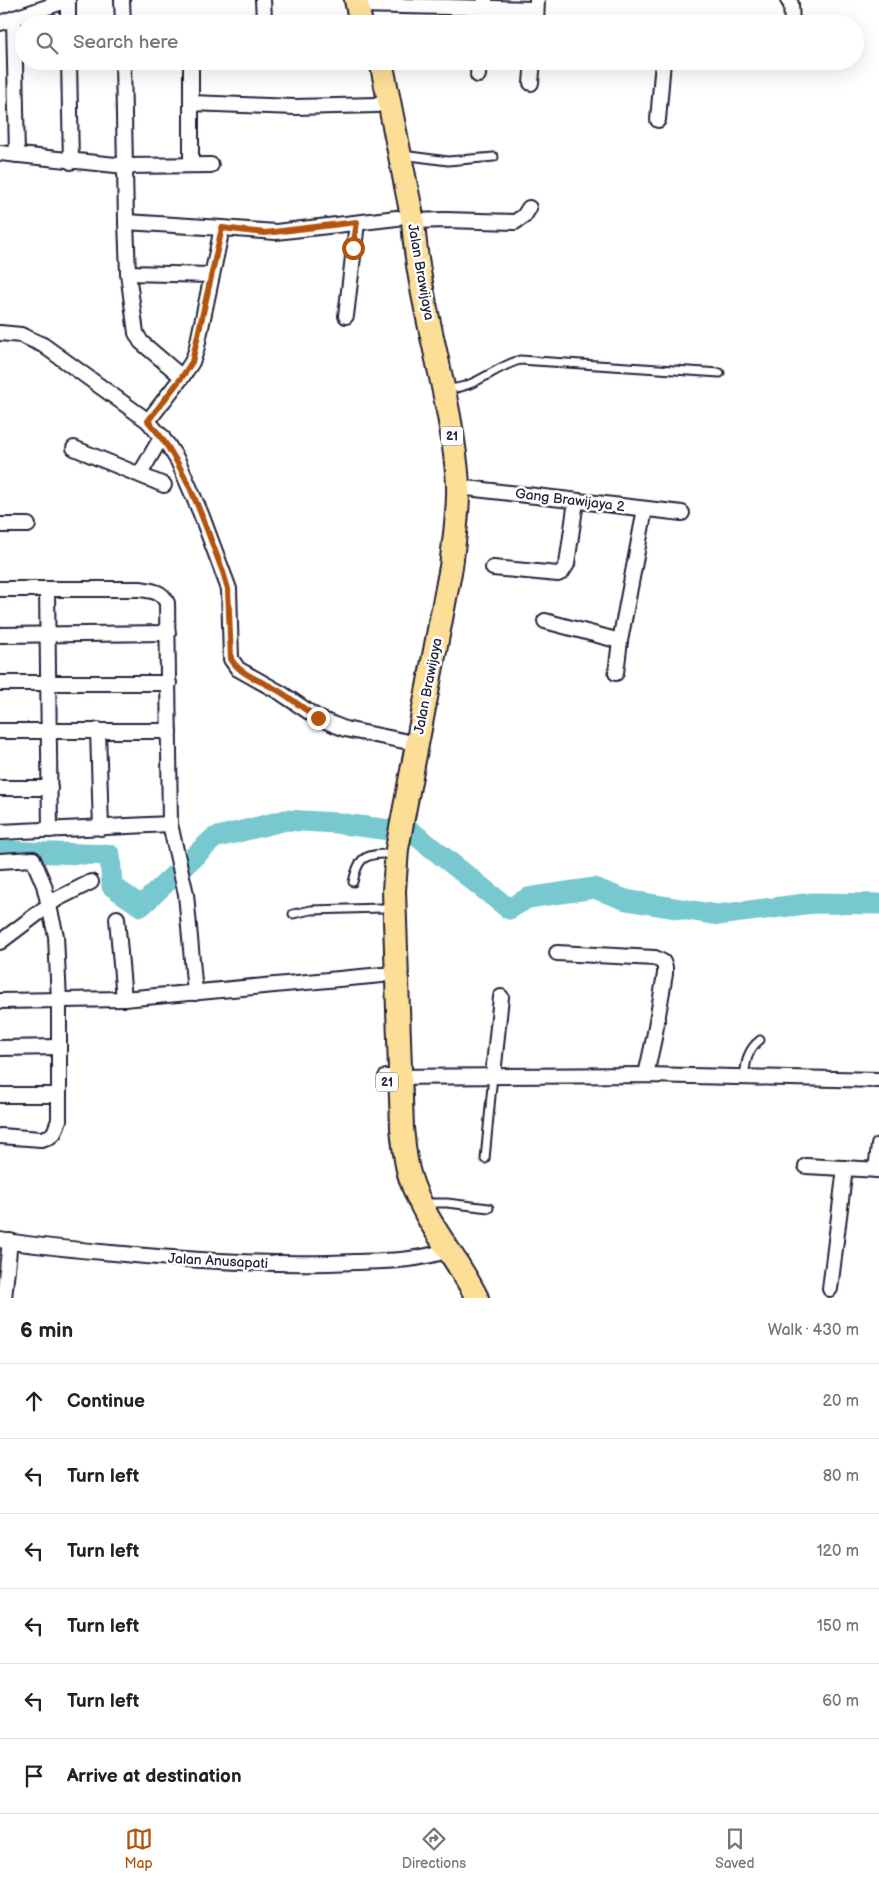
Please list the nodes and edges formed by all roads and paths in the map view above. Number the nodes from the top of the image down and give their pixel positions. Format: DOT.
graph roads {
  1 [pos="68,0"];
  2 [pos="122,0"];
  3 [pos="263,0"];
  4 [pos="788,0"];
  5 [pos="484,4"];
  6 [pos="537,4"];
  7 [pos="364,12"];
  8 [pos="23,15"];
  9 [pos="68,15"];
  10 [pos="123,15"];
  11 [pos="264,15"];
  12 [pos="791,15"];
  13 [pos="14,18"];
  14 [pos="0,22"];
  15 [pos="15,52"];
  16 [pos="16,70"];
  17 [pos="69,70"];
  18 [pos="123,70"];
  19 [pos="191,70"];
  20 [pos="370,70"];
  21 [pos="383,70"];
  22 [pos="532,70"];
  23 [pos="663,70"];
  24 [pos="531,83"];
  25 [pos="191,103"];
  26 [pos="377,105"];
  27 [pos="658,120"];
  28 [pos="0,153"];
  29 [pos="18,155"];
  30 [pos="399,155"];
  31 [pos="494,158"];
  32 [pos="71,162"];
  33 [pos="191,164"];
  34 [pos="211,165"];
  35 [pos="125,166"];
  36 [pos="529,208"];
  37 [pos="126,222"];
  38 [pos="357,222"];
  39 [pos="222,228"];
  40 [pos="406,230"];
  41 [pos="128,273"];
  42 [pos="212,276"];
  43 [pos="346,316"];
  44 [pos="0,333"];
  45 [pos="720,373"];
  46 [pos="182,377"];
  47 [pos="443,390"];
  48 [pos="148,421"];
  49 [pos="162,436"];
  50 [pos="74,448"];
  51 [pos="140,474"];
  52 [pos="164,485"];
  53 [pos="458,487"];
  54 [pos="576,501"];
  55 [pos="645,509"];
  56 [pos="682,513"];
  57 [pos="0,525"];
  58 [pos="28,525"];
  59 [pos="493,568"];
  60 [pos="0,589"];
  61 [pos="47,589"];
  62 [pos="545,621"];
  63 [pos="168,633"];
  64 [pos="48,634"];
  65 [pos="0,635"];
  66 [pos="620,640"];
  67 [pos="616,673"];
  68 [pos="0,683"];
  69 [pos="48,683"];
  70 [pos="169,683"];
  71 [pos="98,730"];
  72 [pos="169,730"];
  73 [pos="0,731"];
  74 [pos="49,731"];
  75 [pos="404,741"];
  76 [pos="0,788"];
  77 [pos="50,788"];
  78 [pos="399,808"];
  79 [pos="170,824"];
  80 [pos="101,828"];
  81 [pos="50,830"];
  82 [pos="0,832"];
  83 [pos="389,850"];
  84 [pos="0,861"];
  85 [pos="90,882"];
  86 [pos="353,882"];
  87 [pos="49,906"];
  88 [pos="382,908"];
  89 [pos="293,914"];
  90 [pos="117,918"];
  91 [pos="0,926"];
  92 [pos="2,941"];
  93 [pos="557,953"];
  94 [pos="382,975"];
  95 [pos="195,993"];
  96 [pos="501,997"];
  97 [pos="124,999"];
  98 [pos="0,1001"];
  99 [pos="59,1001"];
  100 [pos="760,1040"];
  101 [pos="59,1047"];
  102 [pos="0,1048"];
  103 [pos="493,1075"];
  104 [pos="646,1075"];
  105 [pos="393,1076"];
  106 [pos="744,1077"];
  107 [pos="879,1080"];
  108 [pos="0,1095"];
  109 [pos="59,1095"];
  110 [pos="0,1136"];
  111 [pos="879,1145"];
  112 [pos="485,1159"];
  113 [pos="806,1166"];
  114 [pos="845,1168"];
  115 [pos="878,1170"];
  116 [pos="420,1203"];
  117 [pos="489,1208"];
  118 [pos="5,1241"];
  119 [pos="442,1252"];
  120 [pos="830,1289"];
  121 [pos="4,1298"];
  122 [pos="465,1298"];
  123 [pos="477,1298"];
  1 -- 8 [label="street"];
  1 -- 9 [label="street"];
  2 -- 10 [label="street"];
  3 -- 11 [label="street"];
  4 -- 12 [label="street"];
  5 -- 6 [label="street"];
  5 -- 7 [label="street"];
  13 -- 14 [label="street"];
  13 -- 15 [label="street"];
  16 -- 29 [label="street"];
  17 -- 32 [label="street"];
  18 -- 35 [label="street"];
  19 -- 25 [label="street"];
  20 -- 26 [label="highway, Jalan Brawijaya / 21"];
  21 -- 30 [label="highway, Jalan Brawijaya / 21"];
  22 -- 24 [label="street"];
  23 -- 27 [label="street"];
  25 -- 26 [label="street"];
  25 -- 33 [label="street"];
  26 -- 40 [label="highway, Jalan Brawijaya / 21"];
  28 -- 29 [label="street"];
  29 -- 32 [label="street"];
  30 -- 31 [label="lane"];
  30 -- 40 [label="highway, Jalan Brawijaya / 21"];
  32 -- 35 [label="street"];
  33 -- 34 [label="street"];
  33 -- 35 [label="street"];
  35 -- 37 [label="street"];
  36 -- 40 [label="street"];
  37 -- 39 [label="street"];
  37 -- 41 [label="street"];
  38 -- 39 [label="street"];
  38 -- 40 [label="street"];
  38 -- 43 [label="street"];
  39 -- 42 [label="street"];
  40 -- 47 [label="highway, Jalan Brawijaya / 21"];
  40 -- 75 [label="highway, Jalan Brawijaya / 21"];
  41 -- 42 [label="street"];
  41 -- 46 [label="street"];
  42 -- 46 [label="street"];
  44 -- 48 [label="street"];
  45 -- 47 [label="lane"];
  46 -- 48 [label="street"];
  47 -- 53 [label="highway, Jalan Brawijaya / 21"];
  48 -- 49 [label="street"];
  49 -- 51 [label="street"];
  49 -- 75 [label="street"];
  50 -- 51 [label="street"];
  51 -- 52 [label="street"];
  53 -- 54 [label="street, Gang Brawijaya 2"];
  53 -- 78 [label="highway, Jalan Brawijaya / 21"];
  54 -- 55 [label="street, Gang Brawijaya 2"];
  54 -- 59 [label="street"];
  55 -- 56 [label="street, Gang Brawijaya 2"];
  55 -- 66 [label="street"];
  57 -- 58 [label="street"];
  60 -- 61 [label="street"];
  61 -- 63 [label="street"];
  61 -- 64 [label="street"];
  62 -- 66 [label="street"];
  63 -- 64 [label="street"];
  63 -- 70 [label="street"];
  64 -- 65 [label="street"];
  64 -- 69 [label="street"];
  66 -- 67 [label="street"];
  68 -- 69 [label="street"];
  69 -- 70 [label="street"];
  69 -- 74 [label="street"];
  70 -- 72 [label="street"];
  71 -- 72 [label="street"];
  71 -- 74 [label="street"];
  71 -- 80 [label="street"];
  72 -- 79 [label="street"];
  73 -- 74 [label="street"];
  74 -- 77 [label="street"];
  75 -- 78 [label="highway, Jalan Brawijaya / 21"];
  76 -- 77 [label="street"];
  77 -- 81 [label="street"];
  78 -- 83 [label="highway, Jalan Brawijaya / 21"];
  79 -- 80 [label="street"];
  79 -- 95 [label="street"];
  80 -- 81 [label="street"];
  81 -- 82 [label="street"];
  83 -- 86 [label="lane"];
  83 -- 88 [label="highway, Jalan Brawijaya / 21"];
  83 -- 105 [label="highway, Jalan Brawijaya / 21"];
  84 -- 87 [label="street"];
  85 -- 87 [label="street"];
  87 -- 92 [label="street"];
  87 -- 99 [label="street"];
  88 -- 89 [label="lane"];
  88 -- 94 [label="highway, Jalan Brawijaya / 21"];
  90 -- 97 [label="street"];
  91 -- 92 [label="street"];
  93 -- 104 [label="street"];
  94 -- 95 [label="street"];
  94 -- 105 [label="highway, Jalan Brawijaya / 21"];
  95 -- 97 [label="street"];
  96 -- 103 [label="street"];
  97 -- 99 [label="street"];
  98 -- 99 [label="street"];
  99 -- 101 [label="street"];
  100 -- 106 [label="lane"];
  101 -- 102 [label="street"];
  101 -- 109 [label="street"];
  103 -- 104 [label="street"];
  103 -- 105 [label="street"];
  103 -- 112 [label="lane"];
  104 -- 106 [label="street"];
  105 -- 116 [label="highway, Jalan Brawijaya / 21"];
  105 -- 119 [label="highway, Jalan Brawijaya / 21"];
  106 -- 107 [label="street"];
  108 -- 109 [label="street"];
  109 -- 110 [label="street"];
  111 -- 115 [label="street"];
  113 -- 114 [label="street"];
  114 -- 115 [label="street"];
  114 -- 120 [label="street"];
  116 -- 117 [label="lane"];
  116 -- 119 [label="highway, Jalan Brawijaya / 21"];
  118 -- 119 [label="street, Jalan Anusapati"];
  118 -- 121 [label="street"];
  119 -- 122 [label="highway, Jalan Brawijaya / 21"];
  119 -- 123 [label="highway, Jalan Brawijaya / 21"];
}
